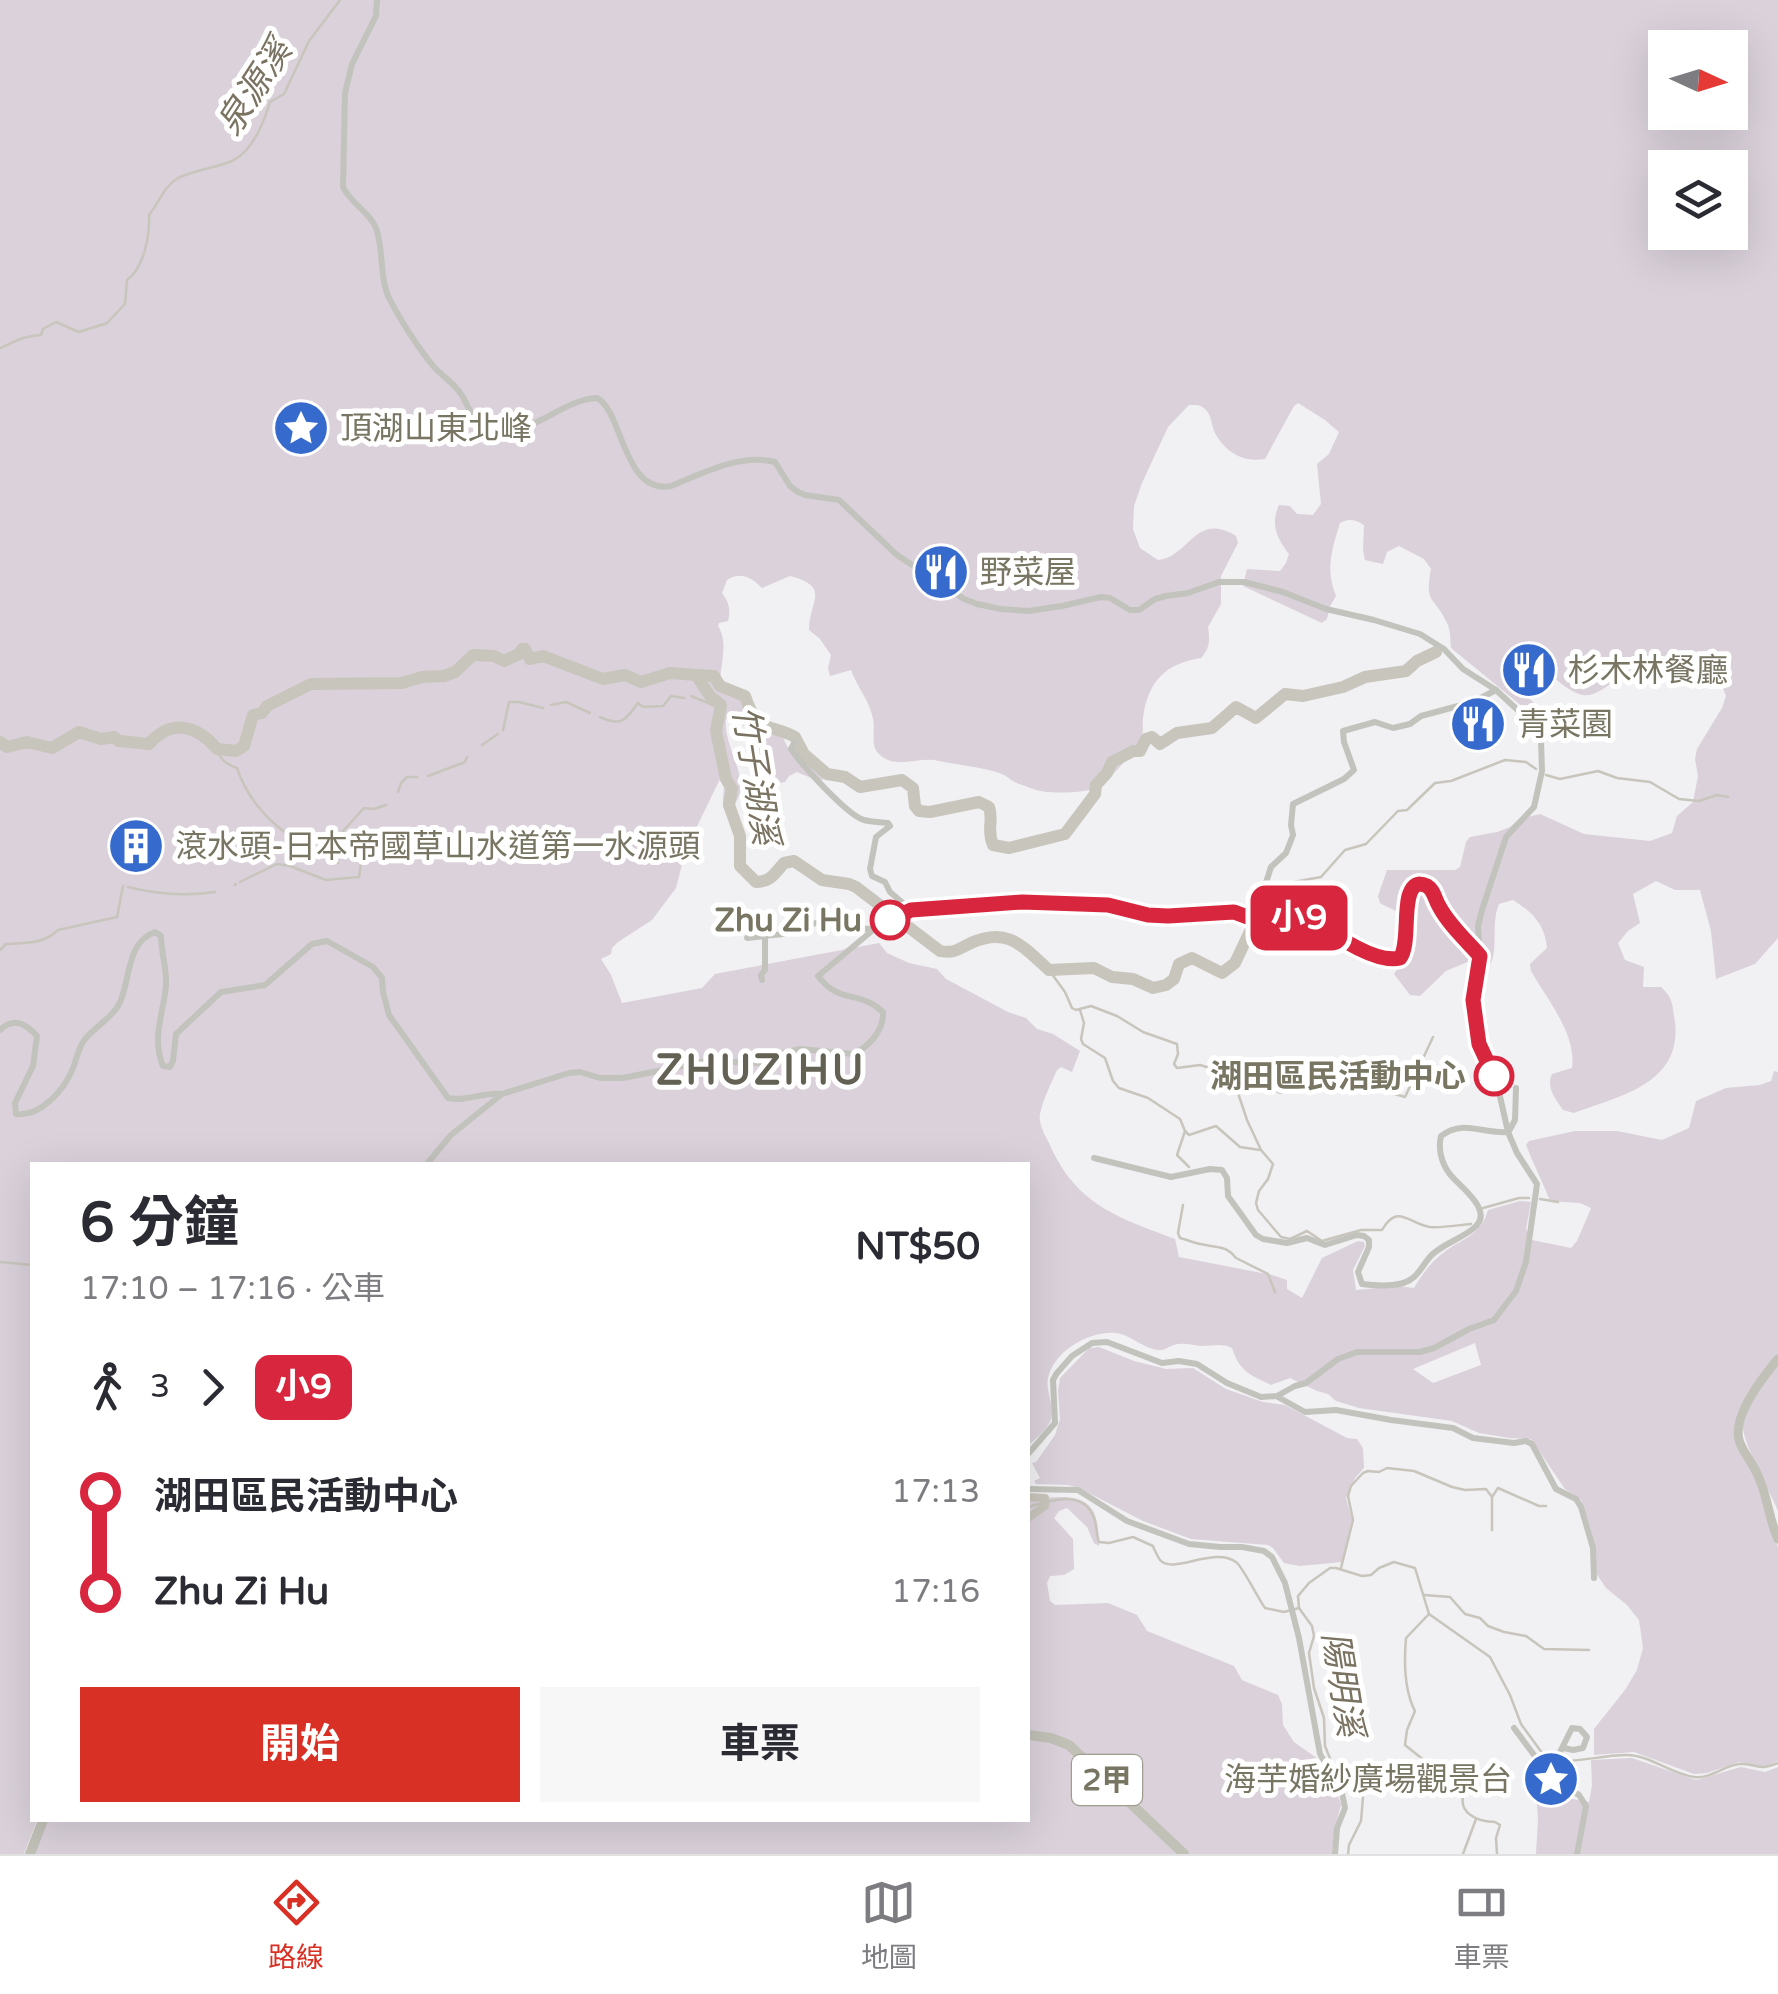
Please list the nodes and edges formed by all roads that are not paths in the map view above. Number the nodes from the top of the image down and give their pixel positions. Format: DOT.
graph roads {
  1 [pos="377,0"];
  2 [pos="1496,690"];
  3 [pos="794,742"];
  4 [pos="911,910"];
  5 [pos="1254,920"];
  6 [pos="874,930"];
  7 [pos="765,936"];
  8 [pos="746,938"];
  9 [pos="1480,956"];
  10 [pos="762,980"];
  11 [pos="0,1030"];
  12 [pos="1516,1088"];
  13 [pos="502,1094"];
  14 [pos="1508,1132"];
  15 [pos="1094,1158"];
  16 [pos="428,1162"];
  17 [pos="1778,1359"];
  18 [pos="1276,1396"];
  19 [pos="1030,1452"];
  20 [pos="1030,1489"];
  21 [pos="1778,1539"];
  22 [pos="1594,1578"];
  23 [pos="1514,1728"];
  24 [pos="1030,1735"];
  25 [pos="1564,1748"];
  26 [pos="1556,1766"];
  27 [pos="42,1822"];
  28 [pos="30,1854"];
  29 [pos="1184,1854"];
  30 [pos="1334,1854"];
  31 [pos="1576,1854"];
  1 -- 2 [label="street"];
  2 -- 5 [label="street"];
  2 -- 9 [label="street"];
  3 -- 4 [label="street"];
  4 -- 5 [label="street"];
  4 -- 6 [label="street"];
  5 -- 9 [label="street"];
  6 -- 7 [label="street"];
  6 -- 13 [label="street"];
  7 -- 8 [label="street"];
  7 -- 10 [label="street"];
  9 -- 14 [label="street"];
  11 -- 13 [label="street"];
  12 -- 14 [label="street"];
  13 -- 16 [label="street"];
  14 -- 15 [label="street"];
  14 -- 18 [label="street"];
  17 -- 21 [label="main road"];
  18 -- 19 [label="street"];
  18 -- 22 [label="street"];
  20 -- 30 [label="street"];
  23 -- 26 [label="street"];
  24 -- 29 [label="main road, 2甲"];
  25 -- 26 [label="street"];
  26 -- 31 [label="street"];
  27 -- 28 [label="main road"];
}
